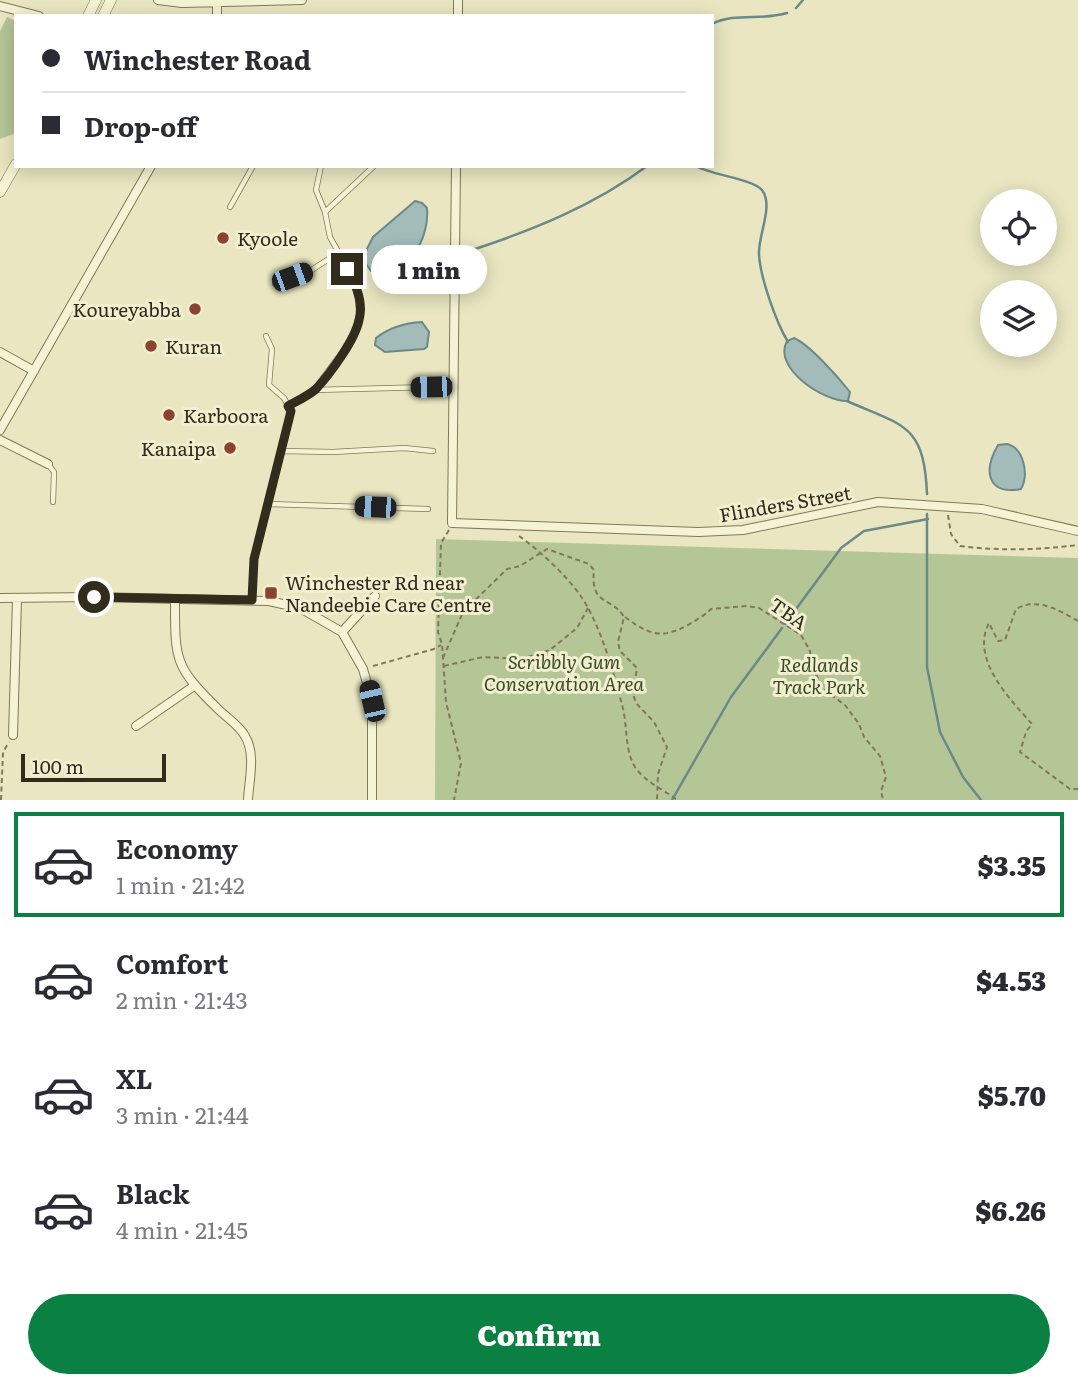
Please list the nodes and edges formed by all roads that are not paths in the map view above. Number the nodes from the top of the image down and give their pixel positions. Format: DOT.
graph roads {
  1 [pos="158,0"];
  2 [pos="302,0"];
  3 [pos="217,2"];
  4 [pos="0,6"];
  5 [pos="31,14"];
  6 [pos="217,14"];
  7 [pos="14,168"];
  8 [pos="150,168"];
  9 [pos="252,168"];
  10 [pos="321,168"];
  11 [pos="372,168"];
  12 [pos="456,168"];
  13 [pos="0,192"];
  14 [pos="230,207"];
  15 [pos="325,212"];
  16 [pos="338,253"];
  17 [pos="275,284"];
  18 [pos="266,336"];
  19 [pos="0,352"];
  20 [pos="34,371"];
  21 [pos="431,387"];
  22 [pos="314,390"];
  23 [pos="288,406"];
  24 [pos="0,430"];
  25 [pos="0,440"];
  26 [pos="281,451"];
  27 [pos="433,451"];
  28 [pos="48,464"];
  29 [pos="53,502"];
  30 [pos="268,504"];
  31 [pos="428,509"];
  32 [pos="1078,531"];
  33 [pos="376,596"];
  34 [pos="0,598"];
  35 [pos="17,599"];
  36 [pos="175,599"];
  37 [pos="252,600"];
  38 [pos="342,632"];
  39 [pos="194,686"];
  40 [pos="136,726"];
  41 [pos="13,735"];
  42 [pos="248,800"];
  43 [pos="372,800"];
  1 -- 3 [label="street"];
  2 -- 3 [label="street"];
  3 -- 6 [label="street"];
  4 -- 5 [label="street"];
  7 -- 13 [label="street"];
  8 -- 20 [label="street"];
  9 -- 14 [label="lane"];
  10 -- 15 [label="lane"];
  11 -- 15 [label="lane"];
  12 -- 32 [label="street, Flinders Street"];
  15 -- 16 [label="lane"];
  16 -- 17 [label="lane"];
  16 -- 22 [label="lane"];
  18 -- 23 [label="lane"];
  19 -- 20 [label="street"];
  20 -- 24 [label="street"];
  21 -- 22 [label="lane"];
  22 -- 23 [label="lane"];
  23 -- 26 [label="lane"];
  25 -- 28 [label="street"];
  26 -- 27 [label="lane"];
  26 -- 30 [label="lane"];
  28 -- 29 [label="lane"];
  30 -- 31 [label="lane"];
  30 -- 37 [label="lane"];
  33 -- 38 [label="street"];
  34 -- 35 [label="street"];
  35 -- 36 [label="street"];
  35 -- 41 [label="street"];
  36 -- 37 [label="street"];
  36 -- 39 [label="street"];
  37 -- 38 [label="street"];
  38 -- 43 [label="street"];
  39 -- 40 [label="street"];
  39 -- 42 [label="street"];
}
